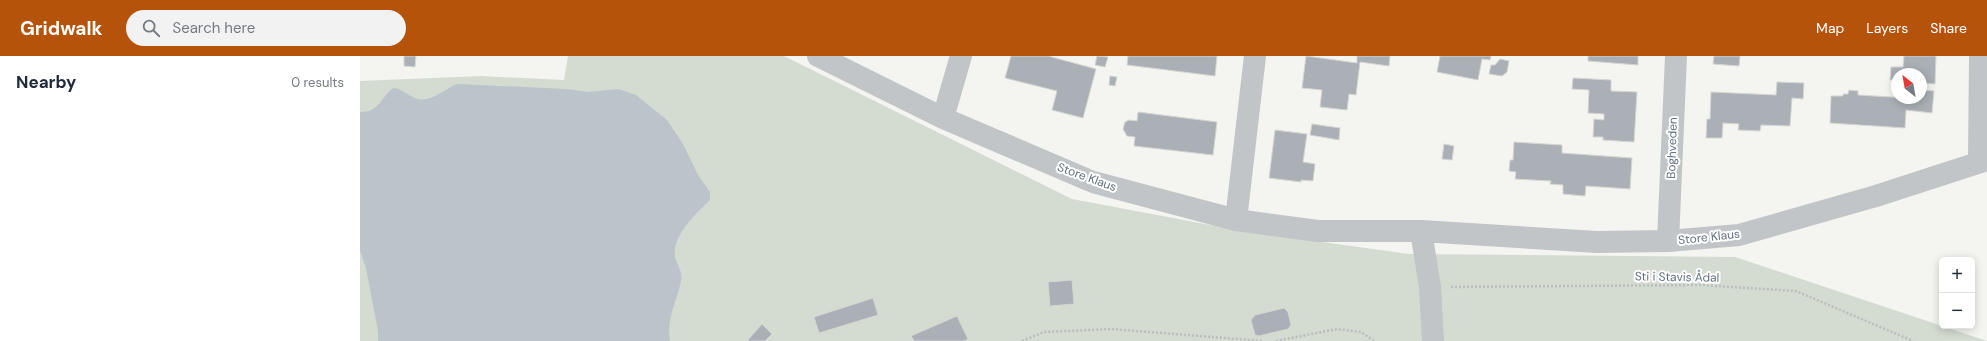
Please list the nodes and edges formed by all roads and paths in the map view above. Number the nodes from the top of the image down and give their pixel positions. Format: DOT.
graph roads {
  1 [pos="818,56"];
  2 [pos="962,56"];
  3 [pos="1255,56"];
  4 [pos="1676,56"];
  5 [pos="1980,56"];
  6 [pos="944,118"];
  7 [pos="1983,161"];
  8 [pos="1236,220"];
  9 [pos="1421,231"];
  10 [pos="1668,240"];
  11 [pos="1430,287"];
  12 [pos="1022,341"];
  13 [pos="1263,341"];
  14 [pos="1276,341"];
  15 [pos="1374,341"];
  16 [pos="1433,341"];
  17 [pos="1912,341"];
  1 -- 6 [label="street, Store Klaus"];
  2 -- 6 [label="street"];
  3 -- 8 [label="street"];
  4 -- 10 [label="street, Boghveden"];
  5 -- 7 [label="street"];
  6 -- 8 [label="street, Store Klaus"];
  7 -- 10 [label="street, Store Klaus"];
  8 -- 9 [label="street, Store Klaus"];
  9 -- 10 [label="street, Store Klaus"];
  9 -- 11 [label="street"];
  11 -- 16 [label="street"];
  11 -- 17 [label="path, Sti i Stavis Ådal"];
  12 -- 13 [label="path"];
  14 -- 15 [label="path"];
}
